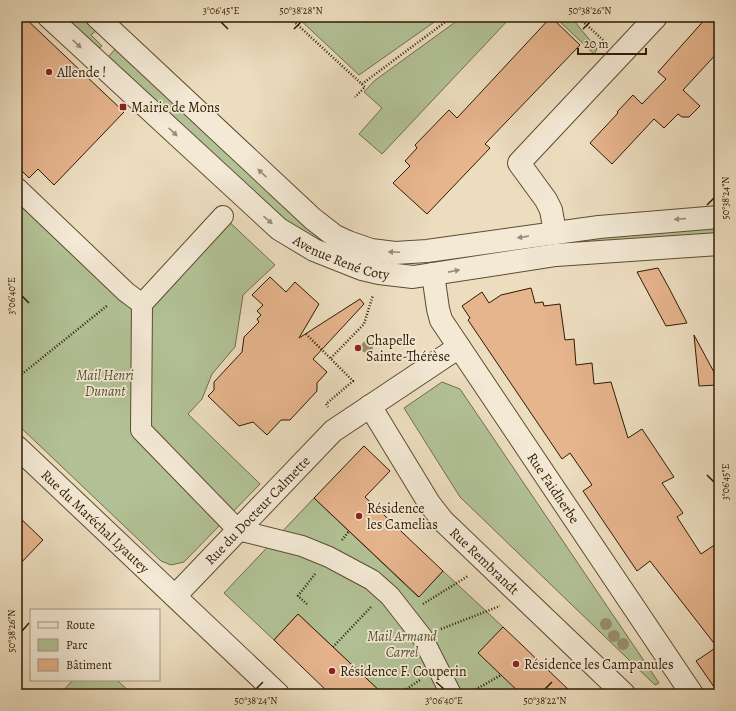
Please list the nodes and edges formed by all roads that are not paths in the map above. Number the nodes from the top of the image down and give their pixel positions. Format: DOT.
graph roads {
  1 [pos="49,17"];
  2 [pos="97,17"];
  3 [pos="656,17"];
  4 [pos="17,188"];
  5 [pos="223,216"];
  6 [pos="719,217"];
  7 [pos="555,232"];
  8 [pos="719,244"];
  9 [pos="433,274"];
  10 [pos="142,304"];
  11 [pos="459,347"];
  12 [pos="370,406"];
  13 [pos="17,447"];
  14 [pos="238,530"];
  15 [pos="175,596"];
  16 [pos="278,694"];
  17 [pos="451,694"];
  18 [pos="624,694"];
  19 [pos="692,694"];
  1 -- 9 [label="street, Avenue René Coty, one-way"];
  7 -- 2 [label="street, Avenue René Coty, one-way"];
  3 -- 7 [label="street"];
  4 -- 10 [label="street"];
  5 -- 10 [label="street"];
  6 -- 7 [label="street, Avenue René Coty, one-way"];
  9 -- 8 [label="street, Avenue René Coty, one-way"];
  9 -- 11 [label="street, Rue Faidherbe"];
  10 -- 14 [label="street"];
  11 -- 12 [label="street, Rue du Docteur Calmette"];
  11 -- 19 [label="street, Rue Faidherbe"];
  12 -- 14 [label="street, Rue du Docteur Calmette"];
  12 -- 18 [label="street, Rue Rembrandt"];
  13 -- 15 [label="street, Rue du Maréchal Lyautey"];
  14 -- 15 [label="street, Rue du Docteur Calmette"];
  14 -- 17 [label="street"];
  15 -- 16 [label="street"];
}
